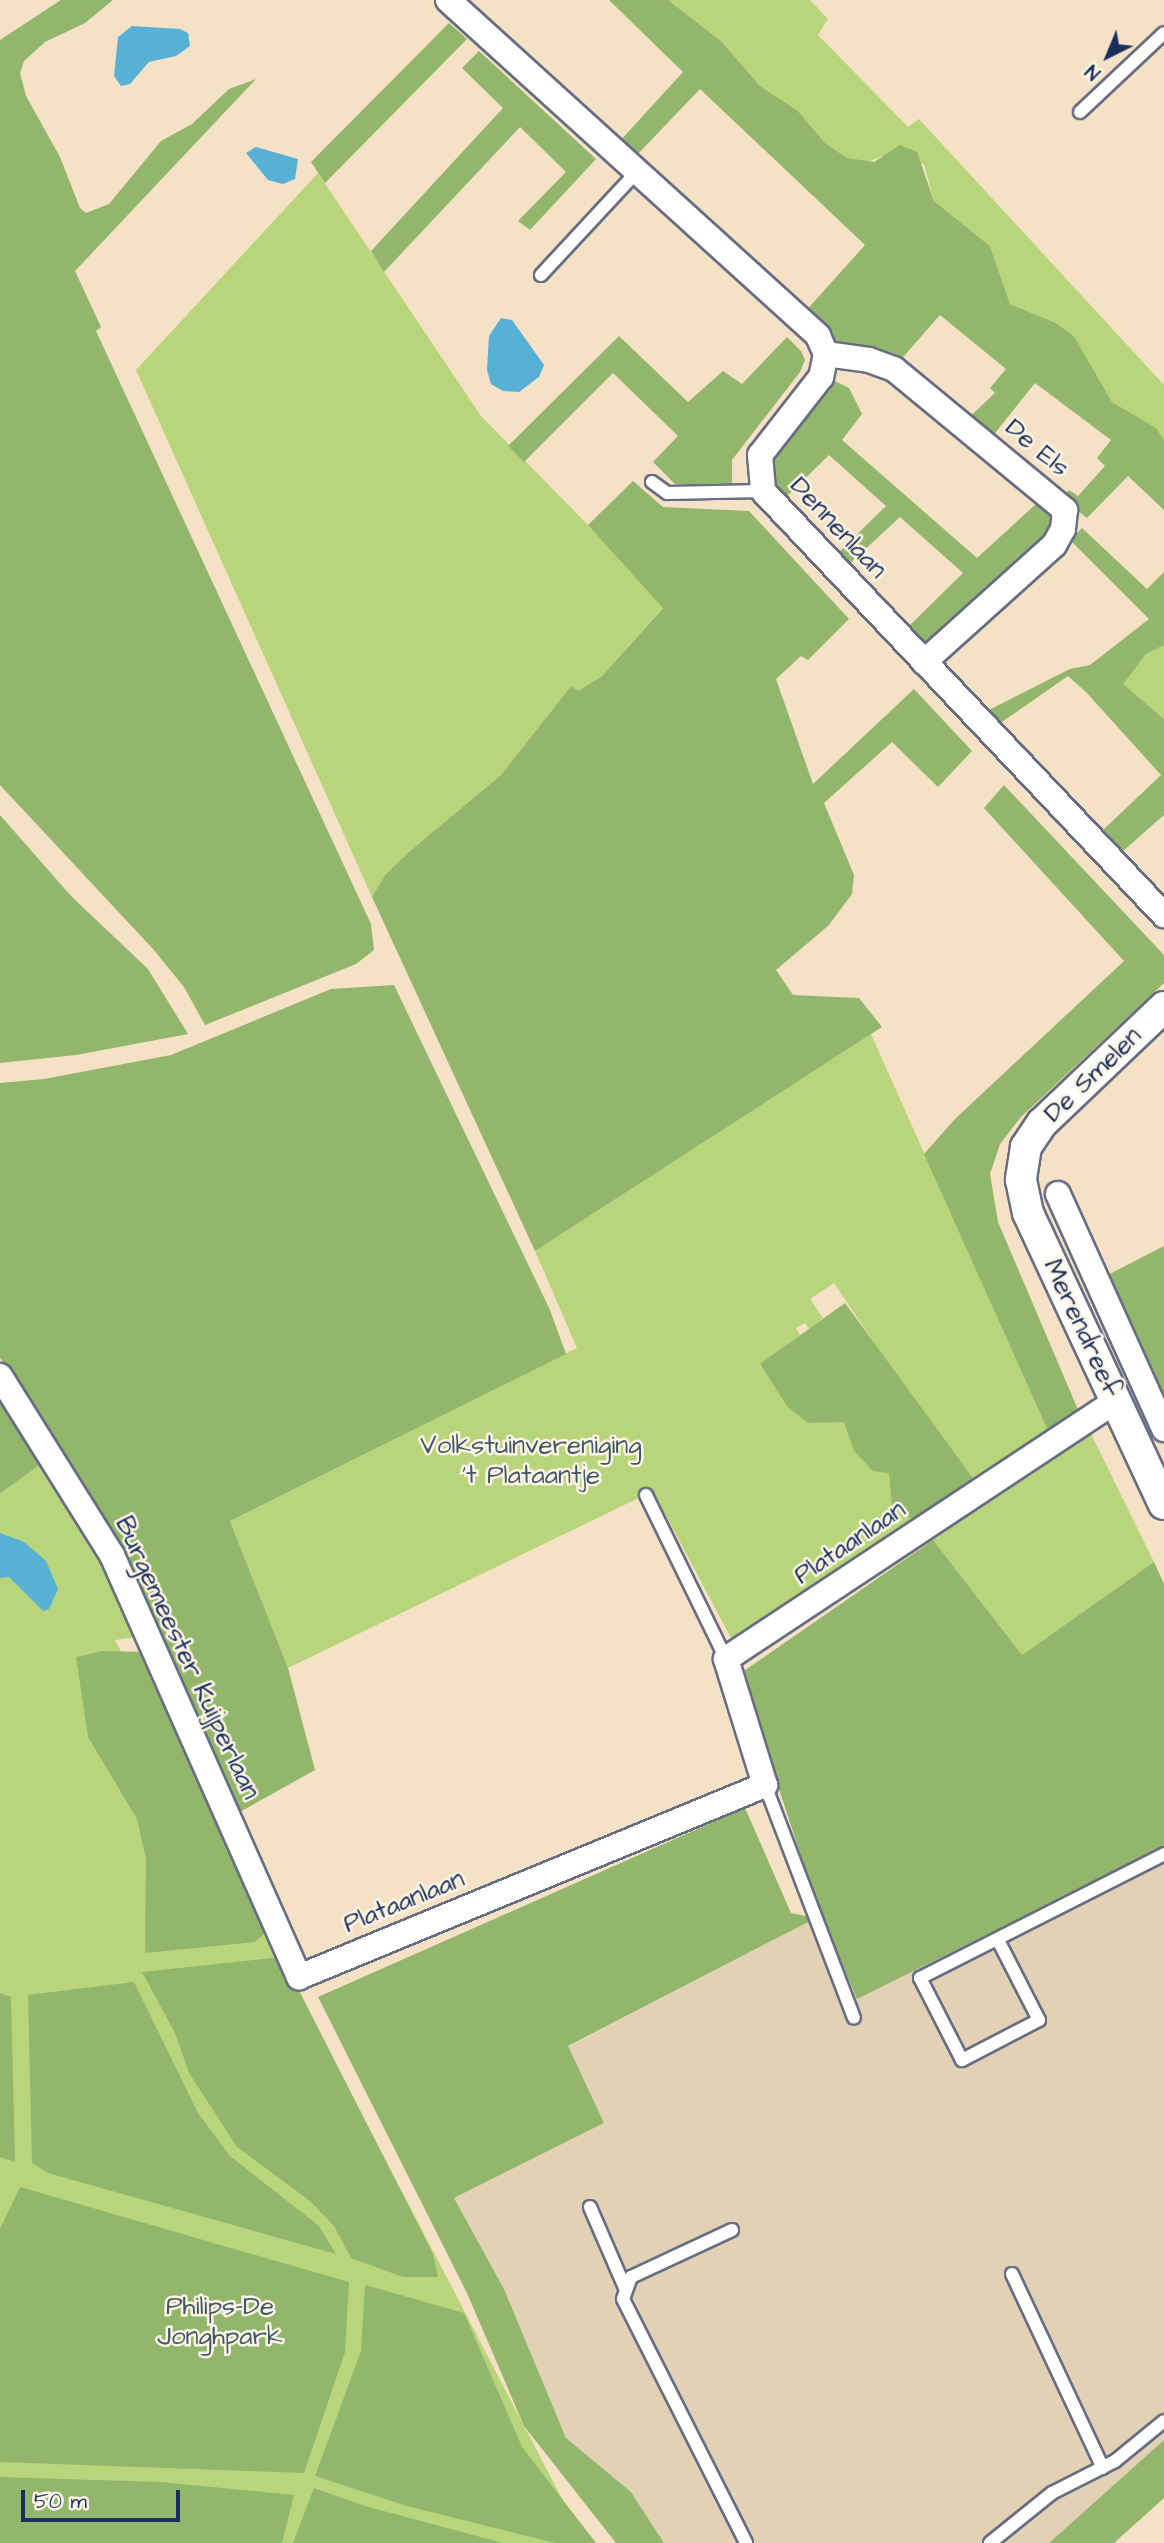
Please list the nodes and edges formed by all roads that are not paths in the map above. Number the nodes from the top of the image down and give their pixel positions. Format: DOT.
graph roads {
  1 [pos="448,0"];
  2 [pos="1164,33"];
  3 [pos="1080,112"];
  4 [pos="635,174"];
  5 [pos="541,275"];
  6 [pos="827,354"];
  7 [pos="652,482"];
  8 [pos="763,491"];
  9 [pos="924,662"];
  10 [pos="1164,915"];
  11 [pos="1164,1007"];
  12 [pos="1026,1147"];
  13 [pos="1058,1194"];
  14 [pos="0,1376"];
  15 [pos="1116,1400"];
  16 [pos="1163,1425"];
  17 [pos="1134,1439"];
  18 [pos="646,1494"];
  19 [pos="1164,1504"];
  20 [pos="726,1659"];
  21 [pos="765,1785"];
  22 [pos="1164,1854"];
  23 [pos="998,1940"];
  24 [pos="299,1977"];
  25 [pos="854,2018"];
  26 [pos="590,2207"];
  27 [pos="732,2230"];
  28 [pos="1012,2274"];
  29 [pos="626,2290"];
  30 [pos="1164,2421"];
  31 [pos="1103,2468"];
  32 [pos="746,2543"];
  33 [pos="990,2543"];
  1 -- 4 [label="street"];
  2 -- 3 [label="lane"];
  4 -- 5 [label="lane"];
  4 -- 6 [label="street"];
  6 -- 8 [label="street, Dennenlaan"];
  6 -- 9 [label="street, De Els"];
  7 -- 8 [label="lane"];
  8 -- 9 [label="street, Dennenlaan"];
  9 -- 10 [label="street, Dennenlaan"];
  11 -- 12 [label="street, De Smelen"];
  12 -- 15 [label="street, Merendreef"];
  13 -- 16 [label="street, Merendreef"];
  14 -- 24 [label="street, Burgemeester Kuijperlaan"];
  15 -- 17 [label="street, Merendreef"];
  15 -- 20 [label="street, Plataanlaan"];
  16 -- 17 [label="street"];
  17 -- 19 [label="street, Merendreef"];
  18 -- 20 [label="lane"];
  20 -- 21 [label="street"];
  21 -- 24 [label="street, Plataanlaan"];
  21 -- 25 [label="lane"];
  22 -- 23 [label="lane"];
  23 -- 23 [label="lane"];
  26 -- 29 [label="lane"];
  27 -- 29 [label="lane"];
  28 -- 31 [label="lane"];
  29 -- 32 [label="lane"];
  30 -- 31 [label="lane"];
  31 -- 33 [label="lane"];
}
